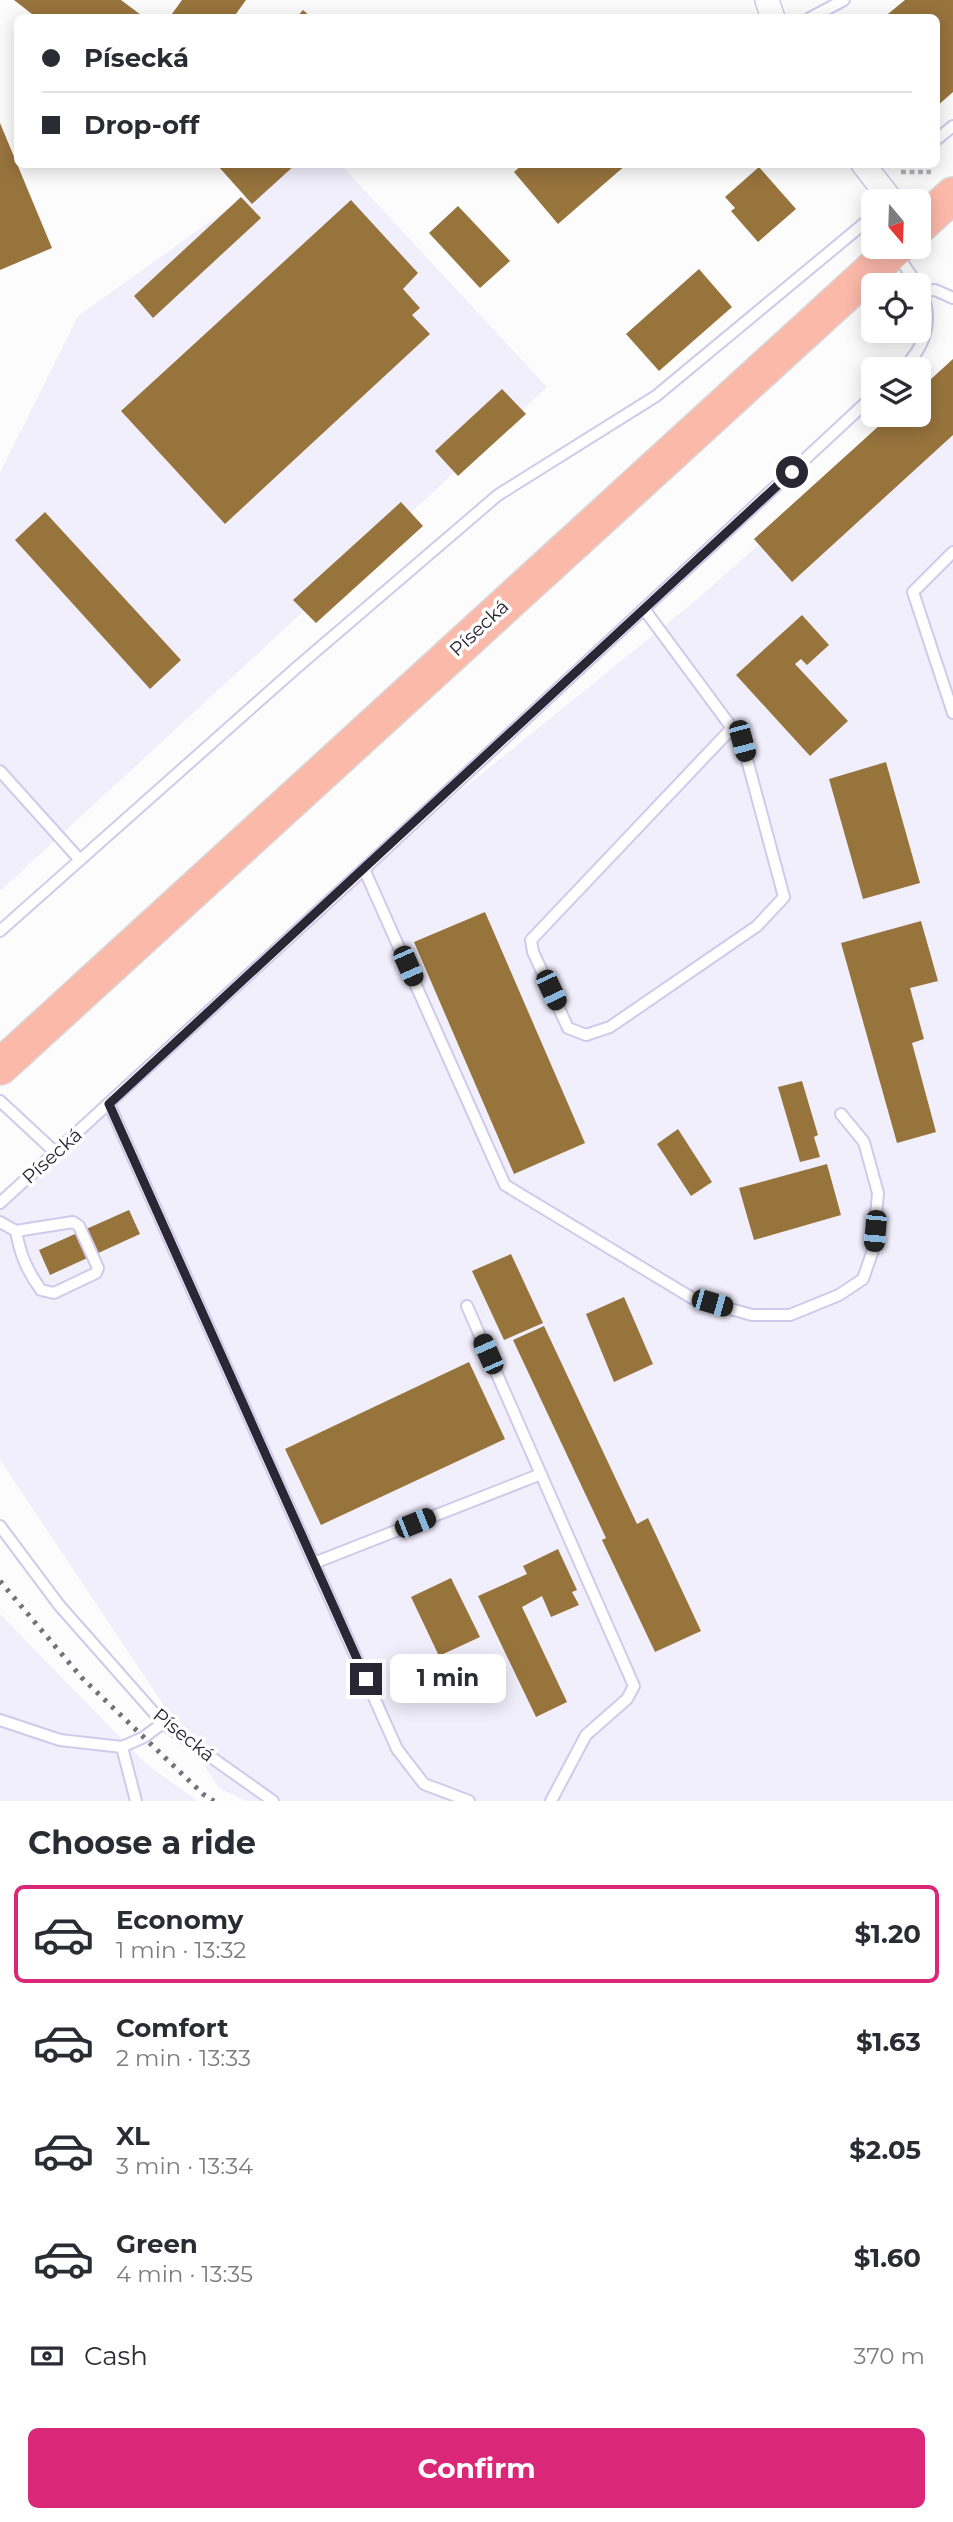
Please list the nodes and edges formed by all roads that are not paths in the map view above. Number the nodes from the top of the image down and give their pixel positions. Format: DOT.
graph roads {
  1 [pos="844,0"];
  2 [pos="818,14"];
  3 [pos="866,168"];
  4 [pos="942,183"];
  5 [pos="883,189"];
  6 [pos="931,204"];
  7 [pos="861,226"];
  8 [pos="884,259"];
  9 [pos="931,290"];
  10 [pos="953,298"];
  11 [pos="861,407"];
  12 [pos="953,552"];
  13 [pos="645,609"];
  14 [pos="953,713"];
  15 [pos="732,728"];
  16 [pos="0,771"];
  17 [pos="80,860"];
  18 [pos="365,869"];
  19 [pos="2,925"];
  20 [pos="0,1068"];
  21 [pos="0,1101"];
  22 [pos="109,1104"];
  23 [pos="841,1114"];
  24 [pos="56,1153"];
  25 [pos="0,1203"];
  26 [pos="0,1222"];
  27 [pos="16,1231"];
  28 [pos="467,1306"];
  29 [pos="541,1474"];
  30 [pos="0,1526"];
  31 [pos="314,1563"];
  32 [pos="0,1720"];
  33 [pos="163,1723"];
  34 [pos="121,1746"];
  35 [pos="136,1801"];
  36 [pos="273,1801"];
  37 [pos="469,1801"];
  38 [pos="551,1801"];
  1 -- 2 [label="lane"];
  3 -- 5 [label="street"];
  4 -- 6 [label="main road"];
  7 -- 17 [label="lane"];
  8 -- 20 [label="main road, Písecká"];
  9 -- 10 [label="lane"];
  11 -- 13 [label="lane, Písecká"];
  12 -- 14 [label="lane"];
  13 -- 15 [label="lane"];
  13 -- 18 [label="lane, Písecká"];
  15 -- 15 [label="lane"];
  16 -- 17 [label="lane"];
  17 -- 19 [label="lane"];
  18 -- 22 [label="lane, Písecká"];
  18 -- 23 [label="lane"];
  21 -- 24 [label="lane"];
  22 -- 24 [label="lane, Písecká"];
  22 -- 31 [label="lane"];
  24 -- 25 [label="lane, Písecká"];
  26 -- 27 [label="lane"];
  27 -- 27 [label="lane"];
  28 -- 29 [label="lane"];
  29 -- 31 [label="lane"];
  29 -- 38 [label="lane"];
  30 -- 33 [label="lane, Písecká"];
  31 -- 37 [label="lane"];
  32 -- 34 [label="lane"];
  33 -- 34 [label="lane"];
  33 -- 36 [label="lane, Písecká"];
  34 -- 35 [label="lane"];
}
